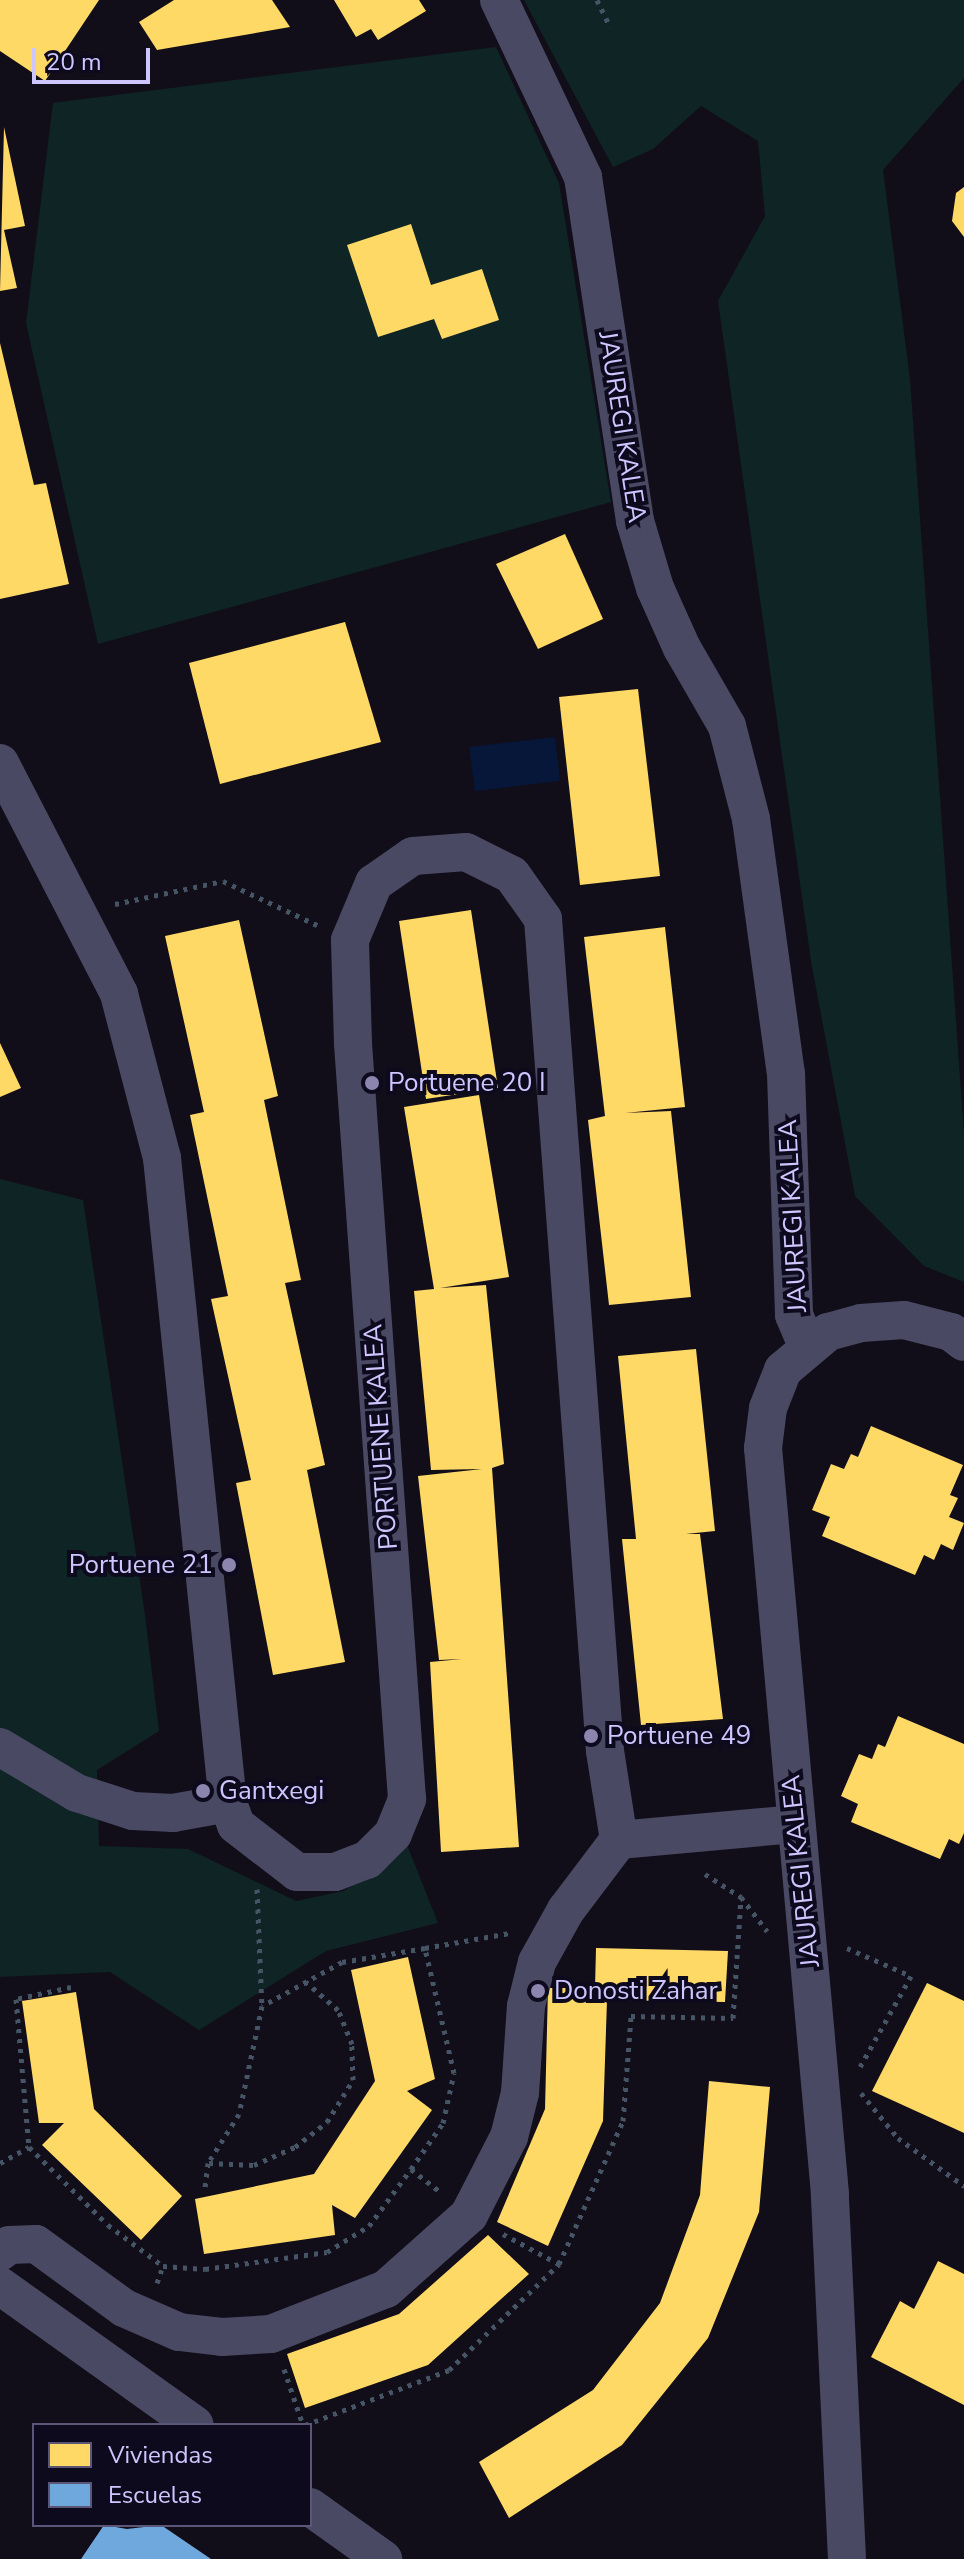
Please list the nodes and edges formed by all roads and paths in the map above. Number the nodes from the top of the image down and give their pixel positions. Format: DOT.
graph roads {
  1 [pos="499,0"];
  2 [pos="597,0"];
  3 [pos="610,27"];
  4 [pos="0,763"];
  5 [pos="75,912"];
  6 [pos="350,940"];
  7 [pos="964,1342"];
  8 [pos="807,1345"];
  9 [pos="0,1747"];
  10 [pos="228,1803"];
  11 [pos="794,1824"];
  12 [pos="619,1840"];
  13 [pos="255,1844"];
  14 [pos="695,1874"];
  15 [pos="741,1897"];
  16 [pos="521,1931"];
  17 [pos="775,1942"];
  18 [pos="840,1945"];
  19 [pos="425,1948"];
  20 [pos="306,1982"];
  21 [pos="71,1987"];
  22 [pos="262,2006"];
  23 [pos="29,2147"];
  24 [pos="0,2163"];
  25 [pos="208,2163"];
  26 [pos="964,2186"];
  27 [pos="205,2187"];
  28 [pos="469,2215"];
  29 [pos="0,2252"];
  30 [pos="559,2264"];
  31 [pos="0,2286"];
  32 [pos="271,2334"];
  33 [pos="192,2423"];
  34 [pos="303,2423"];
  35 [pos="309,2423"];
  36 [pos="312,2508"];
  37 [pos="383,2559"];
  38 [pos="847,2559"];
  1 -- 8 [label="street, JAUREGI KALEA"];
  2 -- 3 [label="path"];
  4 -- 5 [label="street, PORTUENE KALEA"];
  5 -- 6 [label="path"];
  5 -- 10 [label="street, PORTUENE KALEA"];
  6 -- 12 [label="street, PORTUENE KALEA"];
  6 -- 13 [label="street, PORTUENE KALEA"];
  7 -- 8 [label="street"];
  8 -- 11 [label="street, JAUREGI KALEA"];
  9 -- 10 [label="street"];
  10 -- 13 [label="street, PORTUENE KALEA"];
  11 -- 12 [label="street"];
  11 -- 38 [label="street, JAUREGI KALEA"];
  12 -- 28 [label="street"];
  13 -- 22 [label="path"];
  14 -- 15 [label="path"];
  15 -- 17 [label="path"];
  15 -- 30 [label="path"];
  16 -- 19 [label="path"];
  18 -- 26 [label="path"];
  19 -- 20 [label="path"];
  19 -- 23 [label="path"];
  20 -- 22 [label="path"];
  20 -- 25 [label="path"];
  21 -- 23 [label="path"];
  22 -- 25 [label="path"];
  23 -- 24 [label="path"];
  25 -- 27 [label="path"];
  28 -- 30 [label="path"];
  28 -- 32 [label="street"];
  29 -- 32 [label="street"];
  30 -- 35 [label="path"];
  31 -- 33 [label="street"];
  32 -- 34 [label="path"];
  36 -- 37 [label="street"];
}
